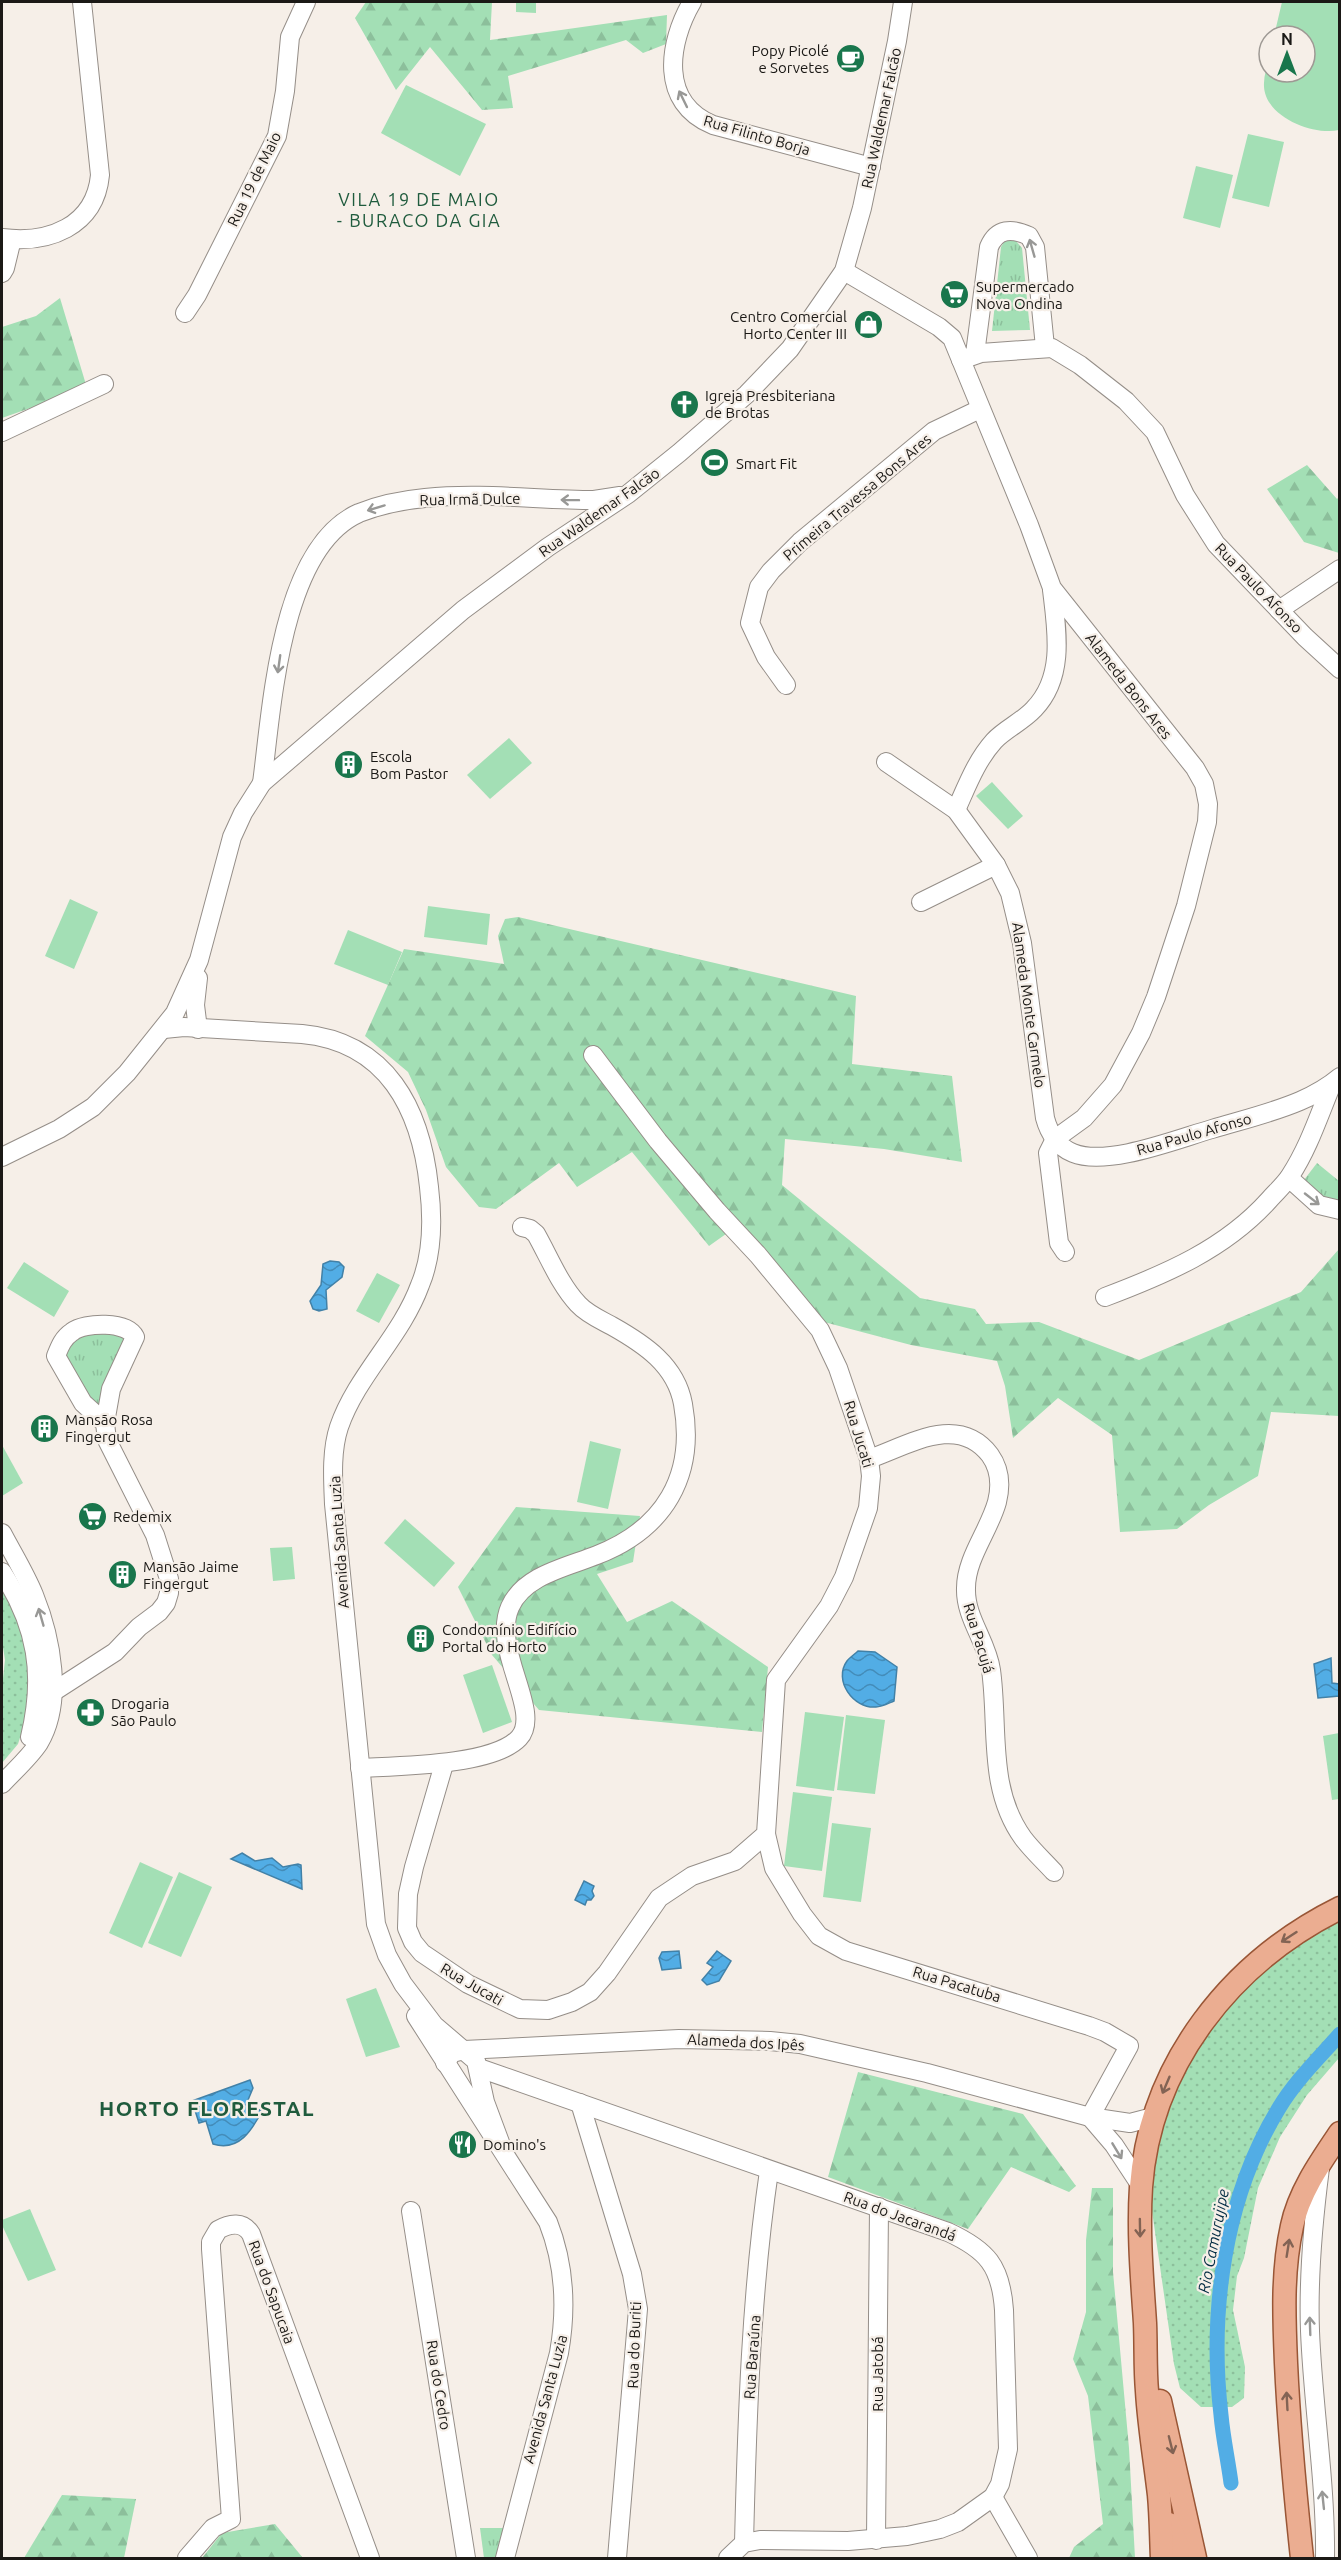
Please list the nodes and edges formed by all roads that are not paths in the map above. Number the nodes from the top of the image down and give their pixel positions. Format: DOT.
graph roads {
  1 [pos="82,2"];
  2 [pos="306,2"];
  3 [pos="692,2"];
  4 [pos="903,2"];
  5 [pos="871,167"];
  6 [pos="7,238"];
  7 [pos="844,271"];
  8 [pos="2,273"];
  9 [pos="185,314"];
  10 [pos="1046,347"];
  11 [pos="968,357"];
  12 [pos="104,384"];
  13 [pos="980,409"];
  14 [pos="2,432"];
  15 [pos="628,494"];
  16 [pos="1340,569"];
  17 [pos="1052,588"];
  18 [pos="1279,610"];
  19 [pos="1339,668"];
  20 [pos="786,685"];
  21 [pos="886,762"];
  22 [pos="262,783"];
  23 [pos="956,810"];
  24 [pos="996,865"];
  25 [pos="921,902"];
  26 [pos="199,960"];
  27 [pos="164,1029"];
  28 [pos="198,1029"];
  29 [pos="142,1055"];
  30 [pos="593,1055"];
  31 [pos="1336,1081"];
  32 [pos="1055,1139"];
  33 [pos="2,1157"];
  34 [pos="1289,1178"];
  35 [pos="1340,1210"];
  36 [pos="522,1227"];
  37 [pos="1065,1252"];
  38 [pos="1105,1297"];
  39 [pos="105,1423"];
  40 [pos="869,1459"];
  41 [pos="2,1533"];
  42 [pos="2,1572"];
  43 [pos="45,1683"];
  44 [pos="444,1764"];
  45 [pos="360,1768"];
  46 [pos="2,1784"];
  47 [pos="766,1834"];
  48 [pos="735,1862"];
  49 [pos="774,1868"];
  50 [pos="1054,1872"];
  51 [pos="1340,1908"];
  52 [pos="403,1984"];
  53 [pos="464,2050"];
  54 [pos="445,2063"];
  55 [pos="480,2075"];
  56 [pos="463,2090"];
  57 [pos="580,2103"];
  58 [pos="1090,2117"];
  59 [pos="1153,2117"];
  60 [pos="1340,2133"];
  61 [pos="501,2145"];
  62 [pos="1322,2160"];
  63 [pos="769,2171"];
  64 [pos="1141,2186"];
  65 [pos="879,2207"];
  66 [pos="411,2211"];
  67 [pos="1146,2347"];
  68 [pos="1290,2454"];
  69 [pos="993,2497"];
  70 [pos="1159,2497"];
  71 [pos="876,2540"];
  72 [pos="744,2543"];
  73 [pos="187,2559"];
  74 [pos="370,2559"];
  75 [pos="466,2559"];
  76 [pos="505,2559"];
  77 [pos="617,2559"];
  78 [pos="728,2559"];
  79 [pos="1028,2559"];
  80 [pos="1162,2559"];
  81 [pos="1178,2559"];
  82 [pos="1195,2559"];
  83 [pos="1286,2559"];
  84 [pos="1302,2559"];
  85 [pos="1325,2559"];
  1 -- 6 [label="street"];
  2 -- 9 [label="street, Rua 19 de Maio"];
  5 -- 3 [label="street, Rua Filinto Borja, one-way"];
  4 -- 5 [label="street, Rua Waldemar Falcão"];
  5 -- 7 [label="street, Rua Waldemar Falcão"];
  6 -- 8 [label="street"];
  7 -- 11 [label="street, Alameda Bons Ares"];
  7 -- 15 [label="street, Rua Waldemar Falcão"];
  10 -- 11 [label="street"];
  10 -- 11 [label="street, one-way"];
  10 -- 18 [label="street, Rua Paulo Afonso"];
  11 -- 13 [label="street, Alameda Bons Ares"];
  12 -- 14 [label="street"];
  13 -- 17 [label="street, Alameda Bons Ares"];
  13 -- 20 [label="street, Primeira Travessa Bons Ares"];
  15 -- 22 [label="street, Rua Waldemar Falcão"];
  15 -- 22 [label="street, Rua Irmã Dulce, one-way"];
  16 -- 18 [label="street"];
  17 -- 23 [label="street"];
  17 -- 32 [label="street, Alameda Bons Ares"];
  18 -- 19 [label="street, Rua Paulo Afonso"];
  21 -- 23 [label="street, Alameda Monte Carmelo"];
  22 -- 26 [label="street, Rua Waldemar Falcão"];
  23 -- 24 [label="street, Alameda Monte Carmelo"];
  24 -- 25 [label="street"];
  24 -- 32 [label="street, Alameda Monte Carmelo"];
  26 -- 27 [label="street, Rua Waldemar Falcão"];
  26 -- 28 [label="street, Rua Waldemar Falcão"];
  27 -- 28 [label="street"];
  27 -- 29 [label="street, Rua Waldemar Falcão"];
  28 -- 29 [label="street, Rua Waldemar Falcão"];
  28 -- 45 [label="street, Avenida Santa Luzia"];
  29 -- 33 [label="street, Rua Waldemar Falcão"];
  30 -- 40 [label="street, Rua Jucati"];
  31 -- 32 [label="street, Rua Paulo Afonso"];
  31 -- 34 [label="street, Rua Paulo Afonso"];
  32 -- 37 [label="street"];
  34 -- 35 [label="street, one-way"];
  34 -- 38 [label="street, Rua Paulo Afonso"];
  36 -- 44 [label="street"];
  39 -- 39 [label="street"];
  39 -- 43 [label="street"];
  40 -- 47 [label="street, Rua Jucati"];
  40 -- 50 [label="street, Rua Pacujá"];
  43 -- 41 [label="street, one-way"];
  42 -- 43 [label="street"];
  43 -- 46 [label="street"];
  44 -- 45 [label="street"];
  44 -- 48 [label="street, Rua Jucati"];
  45 -- 52 [label="street, Avenida Santa Luzia"];
  47 -- 48 [label="street, Rua Jucati"];
  47 -- 49 [label="street, Rua Pacatuba"];
  48 -- 49 [label="street, Rua Jucati"];
  49 -- 58 [label="street, Rua Pacatuba"];
  51 -- 59 [label="main road, one-way"];
  52 -- 53 [label="street, Avenida Santa Luzia"];
  52 -- 54 [label="street, Avenida Santa Luzia"];
  53 -- 54 [label="street"];
  53 -- 55 [label="street, Avenida Santa Luzia"];
  53 -- 58 [label="street, Alameda dos Ipês"];
  54 -- 56 [label="street, Avenida Santa Luzia"];
  55 -- 56 [label="street"];
  55 -- 57 [label="street, Rua do Jacarandá"];
  55 -- 61 [label="street, Avenida Santa Luzia"];
  56 -- 61 [label="street, Avenida Santa Luzia"];
  57 -- 63 [label="street, Rua do Jacarandá"];
  57 -- 77 [label="street, Rua do Buriti"];
  58 -- 59 [label="street, Alameda dos Ipês"];
  58 -- 64 [label="street, one-way"];
  59 -- 64 [label="main road"];
  60 -- 62 [label="main road"];
  61 -- 76 [label="street, Avenida Santa Luzia"];
  68 -- 62 [label="main road, one-way"];
  85 -- 62 [label="street, one-way"];
  63 -- 65 [label="street, Rua do Jacarandá"];
  63 -- 72 [label="street, Rua Baraúna"];
  64 -- 67 [label="main road, one-way"];
  65 -- 69 [label="street, Rua do Jacarandá"];
  65 -- 71 [label="street, Rua Jatobá"];
  66 -- 75 [label="street, Rua do Cedro"];
  67 -- 70 [label="main road"];
  67 -- 82 [label="main road, one-way"];
  68 -- 83 [label="main road"];
  68 -- 84 [label="main road"];
  69 -- 71 [label="street"];
  69 -- 79 [label="street"];
  70 -- 80 [label="main road"];
  70 -- 81 [label="main road"];
  71 -- 72 [label="street"];
  72 -- 78 [label="street"];
  73 -- 74 [label="street, Rua do Sapucaia"];
}
